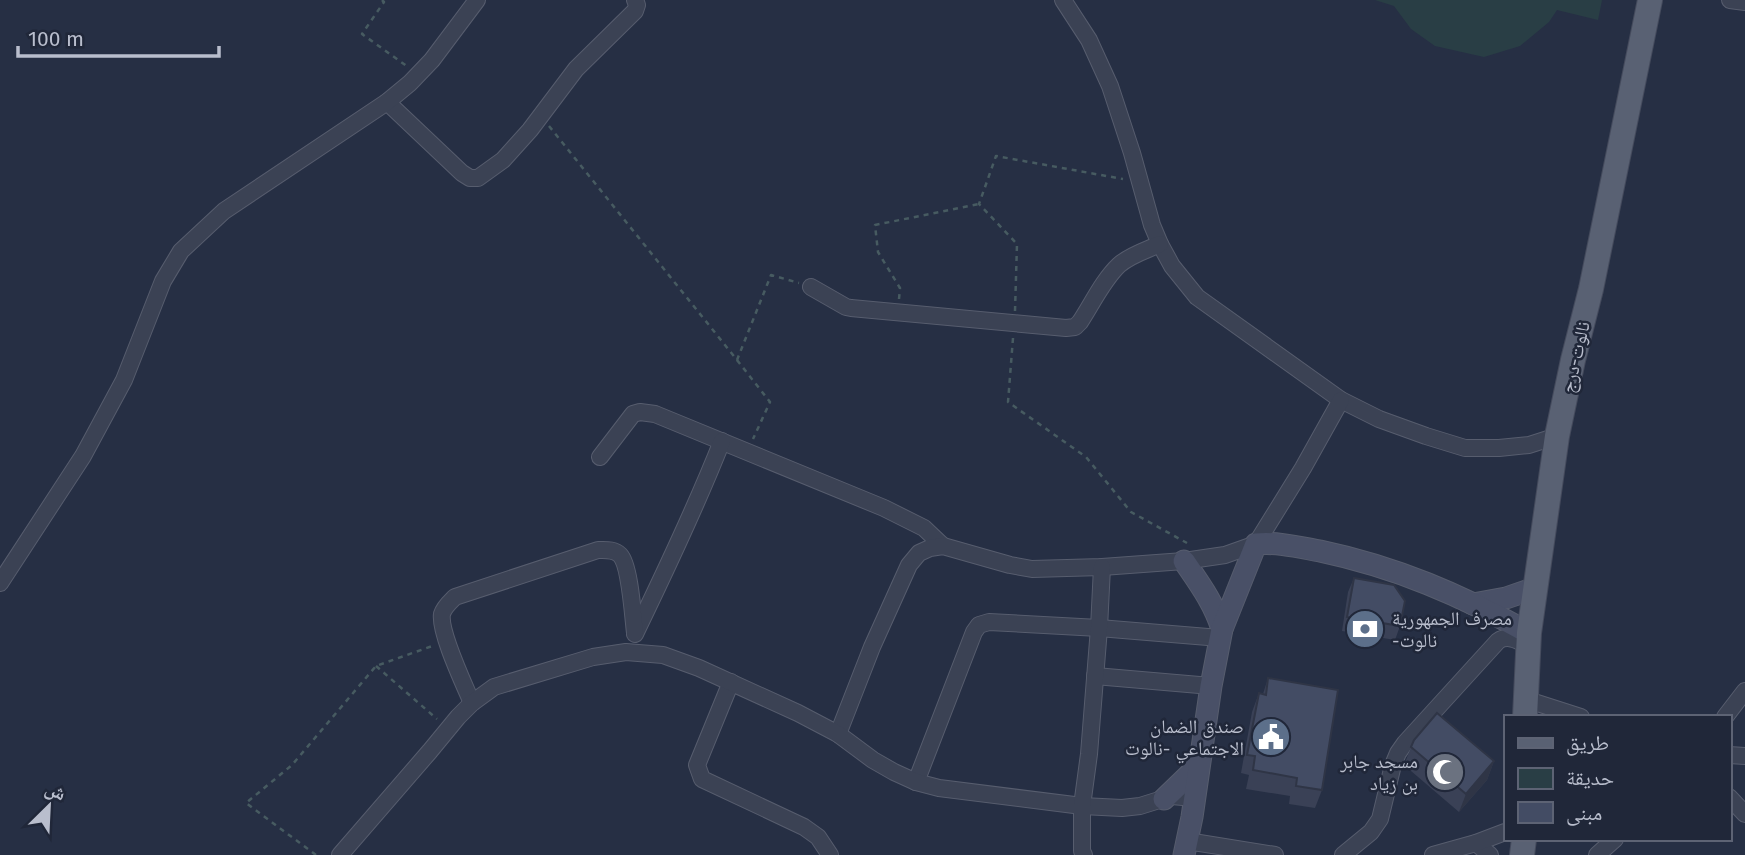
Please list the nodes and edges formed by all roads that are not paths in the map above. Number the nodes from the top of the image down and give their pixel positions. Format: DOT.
graph roads {
  1 [pos="477,0"];
  2 [pos="635,0"];
  3 [pos="1063,0"];
  4 [pos="1650,0"];
  5 [pos="1730,0"];
  6 [pos="1745,2"];
  7 [pos="387,103"];
  8 [pos="1160,244"];
  9 [pos="811,287"];
  10 [pos="1341,400"];
  11 [pos="1557,436"];
  12 [pos="722,441"];
  13 [pos="600,457"];
  14 [pos="1256,544"];
  15 [pos="943,546"];
  16 [pos="1184,561"];
  17 [pos="1102,566"];
  18 [pos="0,583"];
  19 [pos="1535,588"];
  20 [pos="1473,604"];
  21 [pos="1099,628"];
  22 [pos="635,633"];
  23 [pos="1221,633"];
  24 [pos="1529,639"];
  25 [pos="626,652"];
  26 [pos="1095,676"];
  27 [pos="730,682"];
  28 [pos="1211,686"];
  29 [pos="1745,691"];
  30 [pos="472,703"];
  31 [pos="1525,708"];
  32 [pos="1569,715"];
  33 [pos="1727,715"];
  34 [pos="838,734"];
  35 [pos="1201,754"];
  36 [pos="916,782"];
  37 [pos="1731,799"];
  38 [pos="1160,800"];
  39 [pos="1082,806"];
  40 [pos="1193,807"];
  41 [pos="1745,814"];
  42 [pos="1504,832"];
  43 [pos="1613,841"];
  44 [pos="1476,843"];
  45 [pos="1186,848"];
  46 [pos="340,855"];
  47 [pos="830,855"];
  48 [pos="1084,855"];
  49 [pos="1275,855"];
  50 [pos="1343,855"];
  51 [pos="1433,855"];
  52 [pos="1490,855"];
  53 [pos="1597,855"];
  1 -- 7 [label="street"];
  2 -- 7 [label="street"];
  3 -- 8 [label="street"];
  4 -- 11 [label="main road, نالوت-درج"];
  5 -- 6 [label="street"];
  7 -- 18 [label="street"];
  8 -- 9 [label="street"];
  8 -- 10 [label="street"];
  10 -- 11 [label="street"];
  10 -- 14 [label="street"];
  11 -- 19 [label="main road, نالوت-درج"];
  12 -- 13 [label="street"];
  12 -- 15 [label="street"];
  12 -- 22 [label="street"];
  14 -- 16 [label="street"];
  14 -- 20 [label="street"];
  14 -- 23 [label="street"];
  15 -- 17 [label="street"];
  15 -- 34 [label="street"];
  16 -- 17 [label="street"];
  16 -- 23 [label="street"];
  17 -- 21 [label="street"];
  19 -- 20 [label="street"];
  19 -- 24 [label="main road, نالوت-درج"];
  20 -- 24 [label="street"];
  21 -- 23 [label="street"];
  21 -- 26 [label="street"];
  21 -- 36 [label="street"];
  22 -- 25 [label="street"];
  22 -- 30 [label="street"];
  23 -- 28 [label="street"];
  24 -- 31 [label="main road, نالوت-درج"];
  24 -- 50 [label="street"];
  25 -- 27 [label="street"];
  25 -- 30 [label="street"];
  26 -- 28 [label="street"];
  26 -- 39 [label="street"];
  27 -- 34 [label="street"];
  27 -- 47 [label="street"];
  28 -- 35 [label="street"];
  29 -- 33 [label="street"];
  30 -- 46 [label="street"];
  31 -- 32 [label="street"];
  34 -- 36 [label="street"];
  35 -- 38 [label="street"];
  35 -- 40 [label="street"];
  36 -- 39 [label="street"];
  37 -- 41 [label="street"];
  38 -- 39 [label="street"];
  38 -- 40 [label="street"];
  39 -- 48 [label="street"];
  40 -- 45 [label="street"];
  42 -- 44 [label="street"];
  43 -- 53 [label="street"];
  44 -- 51 [label="street"];
  44 -- 52 [label="street"];
  45 -- 49 [label="street"];
}
